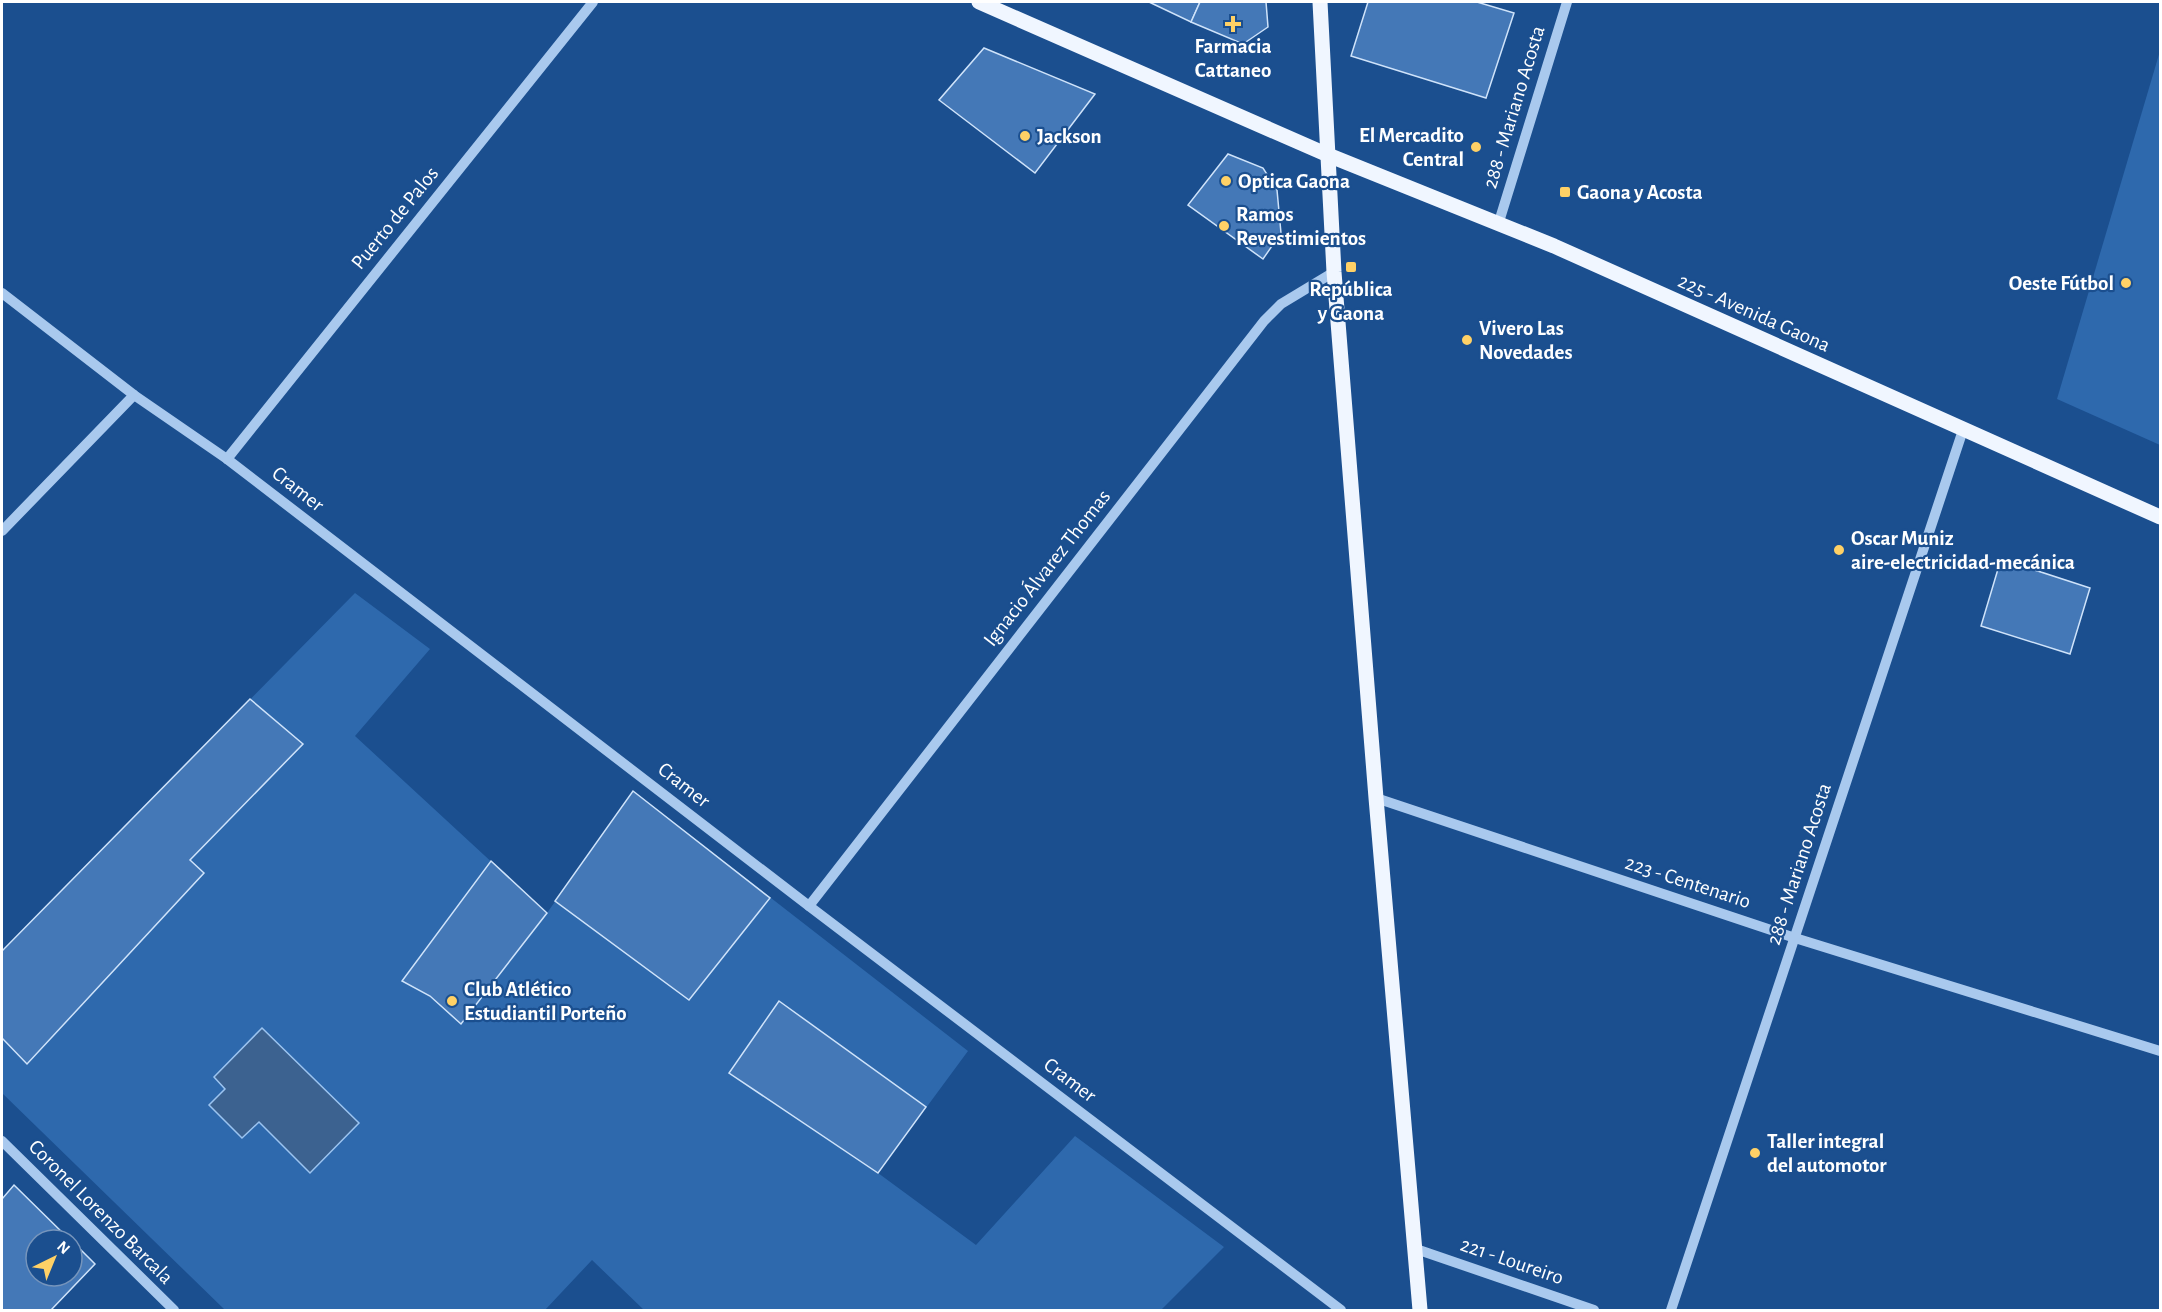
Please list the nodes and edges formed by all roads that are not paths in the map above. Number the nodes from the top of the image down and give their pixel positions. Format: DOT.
graph roads {
  1 [pos="592,2"];
  2 [pos="979,2"];
  3 [pos="1320,2"];
  4 [pos="1567,2"];
  5 [pos="1328,155"];
  6 [pos="1498,225"];
  7 [pos="1334,272"];
  8 [pos="2,292"];
  9 [pos="134,395"];
  10 [pos="1964,430"];
  11 [pos="227,459"];
  12 [pos="2160,518"];
  13 [pos="2,531"];
  14 [pos="1376,798"];
  15 [pos="809,906"];
  16 [pos="1795,938"];
  17 [pos="2160,1051"];
  18 [pos="2,1140"];
  19 [pos="1416,1249"];
  20 [pos="174,1311"];
  21 [pos="1341,1311"];
  22 [pos="1420,1311"];
  23 [pos="1594,1311"];
  24 [pos="1671,1311"];
  1 -- 11 [label="street, Puerto de Palos"];
  2 -- 5 [label="main road, 225 - Avenida Gaona"];
  3 -- 5 [label="main road"];
  4 -- 6 [label="street, 288 - Mariano Acosta"];
  5 -- 6 [label="main road, 225 - Avenida Gaona"];
  5 -- 7 [label="main road"];
  6 -- 10 [label="main road, 225 - Avenida Gaona"];
  7 -- 14 [label="main road"];
  7 -- 15 [label="street, Ignacio Álvarez Thomas"];
  8 -- 9 [label="street, Cramer"];
  9 -- 11 [label="street, Cramer"];
  9 -- 13 [label="street"];
  10 -- 12 [label="main road, 225 - Avenida Gaona"];
  10 -- 16 [label="street, 288 - Mariano Acosta"];
  11 -- 15 [label="street, Cramer"];
  14 -- 16 [label="street, 223 - Centenario"];
  14 -- 19 [label="main road"];
  15 -- 21 [label="street, Cramer"];
  16 -- 17 [label="street, 223 - Centenario"];
  16 -- 24 [label="street, 288 - Mariano Acosta"];
  18 -- 20 [label="street, Coronel Lorenzo Barcala"];
  19 -- 22 [label="main road"];
  19 -- 23 [label="street, 221 - Loureiro"];
}
